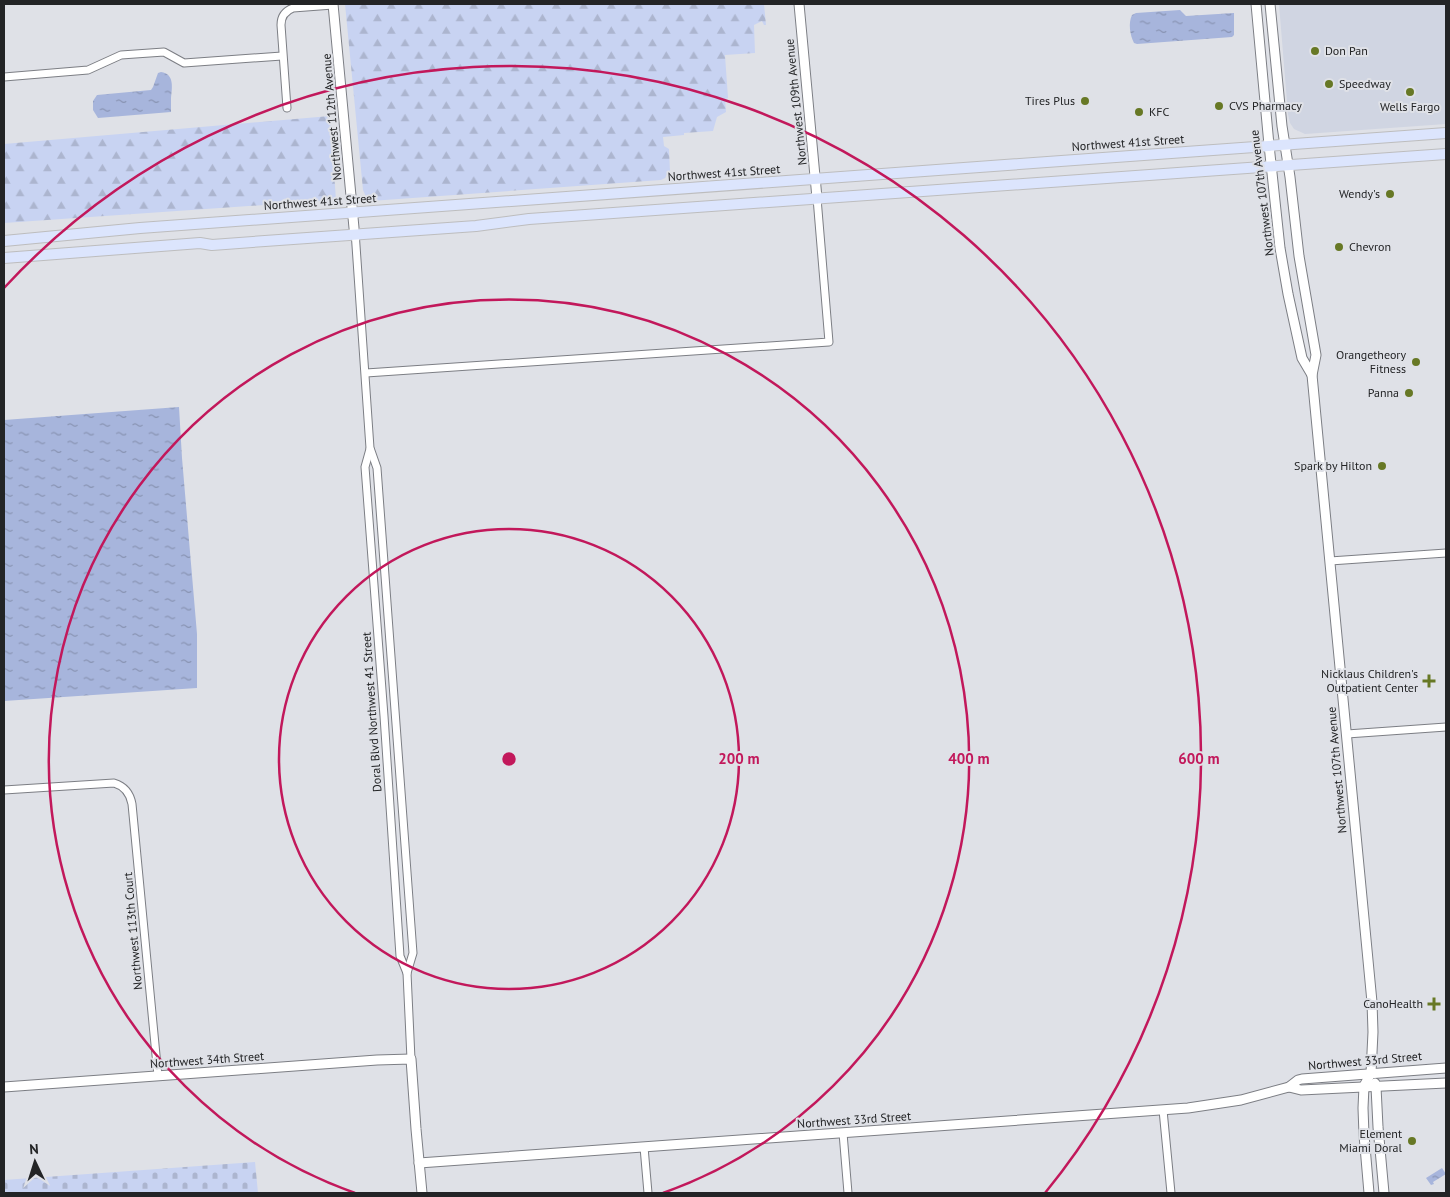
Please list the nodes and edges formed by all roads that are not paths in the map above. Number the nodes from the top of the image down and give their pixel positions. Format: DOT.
graph roads {
  1 [pos="333,4"];
  2 [pos="799,4"];
  3 [pos="1256,4"];
  4 [pos="1270,4"];
  5 [pos="282,56"];
  6 [pos="4,77"];
  7 [pos="287,108"];
  8 [pos="1446,133"];
  9 [pos="1284,144"];
  10 [pos="1268,145"];
  11 [pos="1446,154"];
  12 [pos="1288,165"];
  13 [pos="1271,166"];
  14 [pos="816,179"];
  15 [pos="817,198"];
  16 [pos="353,212"];
  17 [pos="355,231"];
  18 [pos="50,236"];
  19 [pos="4,241"];
  20 [pos="30,255"];
  21 [pos="4,258"];
  22 [pos="366,373"];
  23 [pos="1312,375"];
  24 [pos="370,448"];
  25 [pos="1446,553"];
  26 [pos="1330,562"];
  27 [pos="1446,727"];
  28 [pos="1347,734"];
  29 [pos="4,790"];
  30 [pos="407,973"];
  31 [pos="412,1058"];
  32 [pos="1446,1068"];
  33 [pos="1371,1073"];
  34 [pos="158,1076"];
  35 [pos="1446,1083"];
  36 [pos="1364,1086"];
  37 [pos="1376,1086"];
  38 [pos="4,1087"];
  39 [pos="1289,1087"];
  40 [pos="1163,1110"];
  41 [pos="843,1133"];
  42 [pos="644,1147"];
  43 [pos="419,1163"];
  44 [pos="422,1193"];
  45 [pos="648,1193"];
  46 [pos="848,1193"];
  47 [pos="1171,1193"];
  48 [pos="1369,1193"];
  49 [pos="1384,1193"];
  1 -- 5 [label="street"];
  1 -- 16 [label="street, Northwest 112th Avenue"];
  2 -- 14 [label="street, Northwest 109th Avenue"];
  3 -- 10 [label="street, Northwest 107th Avenue"];
  4 -- 9 [label="street, Northwest 107th Avenue"];
  5 -- 6 [label="street"];
  5 -- 7 [label="street"];
  8 -- 9 [label="main road, Northwest 41st Street"];
  9 -- 10 [label="main road, Northwest 41st Street"];
  9 -- 12 [label="street, Northwest 107th Avenue"];
  10 -- 13 [label="street, Northwest 107th Avenue"];
  10 -- 14 [label="main road, Northwest 41st Street"];
  11 -- 12 [label="main road"];
  12 -- 13 [label="main road"];
  12 -- 23 [label="street, Northwest 107th Avenue"];
  13 -- 15 [label="main road"];
  13 -- 23 [label="street, Northwest 107th Avenue"];
  14 -- 15 [label="street, Northwest 109th Avenue"];
  14 -- 16 [label="main road, Northwest 41st Street"];
  15 -- 17 [label="main road"];
  15 -- 22 [label="street"];
  16 -- 17 [label="street, Northwest 112th Avenue"];
  16 -- 18 [label="main road, Northwest 41st Street"];
  17 -- 20 [label="main road"];
  17 -- 22 [label="street, Doral Blvd Northwest 41 Street"];
  18 -- 19 [label="main road, Northwest 41st Street"];
  18 -- 20 [label="main road"];
  20 -- 21 [label="main road"];
  22 -- 24 [label="street, Doral Blvd Northwest 41 Street"];
  23 -- 26 [label="street, Northwest 107th Avenue"];
  24 -- 30 [label="street, Doral Blvd Northwest 41 Street"];
  24 -- 30 [label="street, Doral Blvd Northwest 41 Street"];
  25 -- 26 [label="street"];
  26 -- 28 [label="street, Northwest 107th Avenue"];
  27 -- 28 [label="street"];
  28 -- 33 [label="street, Northwest 107th Avenue"];
  29 -- 34 [label="street, Northwest 113th Court"];
  30 -- 31 [label="street, Doral Blvd Northwest 41 Street"];
  31 -- 34 [label="street, Northwest 34th Street"];
  31 -- 43 [label="street"];
  32 -- 33 [label="street, Northwest 33rd Street"];
  33 -- 36 [label="street, Northwest 107th Avenue"];
  33 -- 37 [label="street, Northwest 107th Avenue"];
  33 -- 39 [label="street, Northwest 33rd Street"];
  34 -- 38 [label="street, Northwest 34th Street"];
  35 -- 37 [label="street, Northwest 33rd Street"];
  36 -- 37 [label="street, Northwest 33rd Street"];
  36 -- 39 [label="street, Northwest 33rd Street"];
  36 -- 48 [label="street, Northwest 107th Avenue"];
  37 -- 49 [label="street, Northwest 107th Avenue"];
  39 -- 40 [label="street, Northwest 33rd Street"];
  40 -- 41 [label="street, Northwest 33rd Street"];
  40 -- 47 [label="street"];
  41 -- 42 [label="street, Northwest 33rd Street"];
  41 -- 46 [label="street"];
  42 -- 43 [label="street, Northwest 33rd Street"];
  42 -- 45 [label="street"];
  43 -- 44 [label="street"];
}
